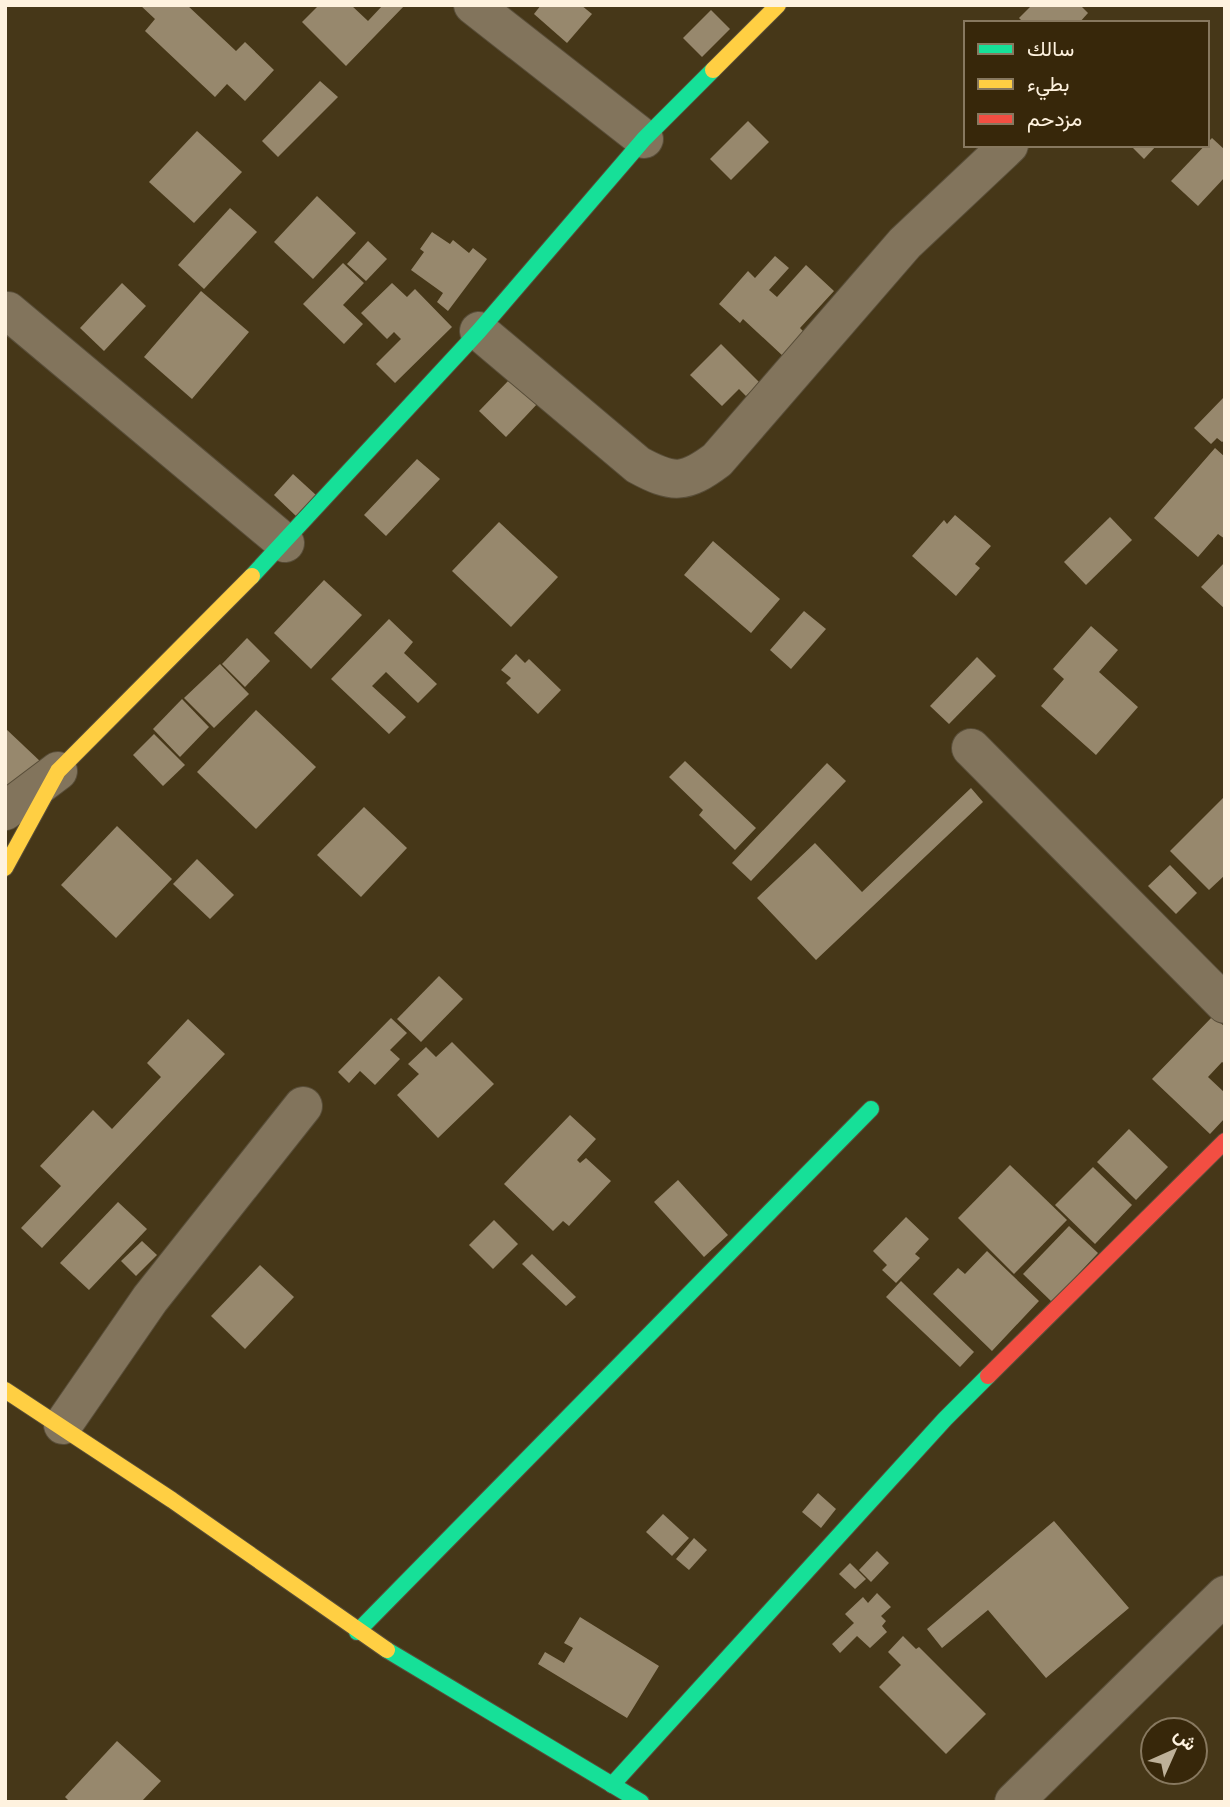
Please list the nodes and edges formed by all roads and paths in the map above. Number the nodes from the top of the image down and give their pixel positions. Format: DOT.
graph roads {
  1 [pos="472,5"];
  2 [pos="778,5"];
  3 [pos="644,139"];
  4 [pos="1007,147"];
  5 [pos="8,311"];
  6 [pos="479,331"];
  7 [pos="285,543"];
  8 [pos="971,748"];
  9 [pos="58,771"];
  10 [pos="5,811"];
  11 [pos="5,868"];
  12 [pos="1225,1004"];
  13 [pos="303,1106"];
  14 [pos="871,1109"];
  15 [pos="1225,1141"];
  16 [pos="5,1390"];
  17 [pos="62,1425"];
  18 [pos="1225,1595"];
  19 [pos="357,1632"];
  20 [pos="612,1785"];
  21 [pos="641,1802"];
  22 [pos="1014,1802"];
  1 -- 3 [label="street"];
  2 -- 3 [label="street"];
  3 -- 6 [label="street"];
  4 -- 6 [label="street"];
  5 -- 7 [label="street"];
  6 -- 7 [label="street"];
  7 -- 9 [label="street"];
  8 -- 12 [label="street"];
  9 -- 10 [label="street"];
  9 -- 11 [label="street"];
  13 -- 17 [label="street"];
  14 -- 19 [label="street"];
  15 -- 20 [label="street"];
  16 -- 17 [label="street"];
  17 -- 19 [label="street"];
  18 -- 22 [label="street"];
  19 -- 20 [label="street"];
  20 -- 21 [label="street"];
}
